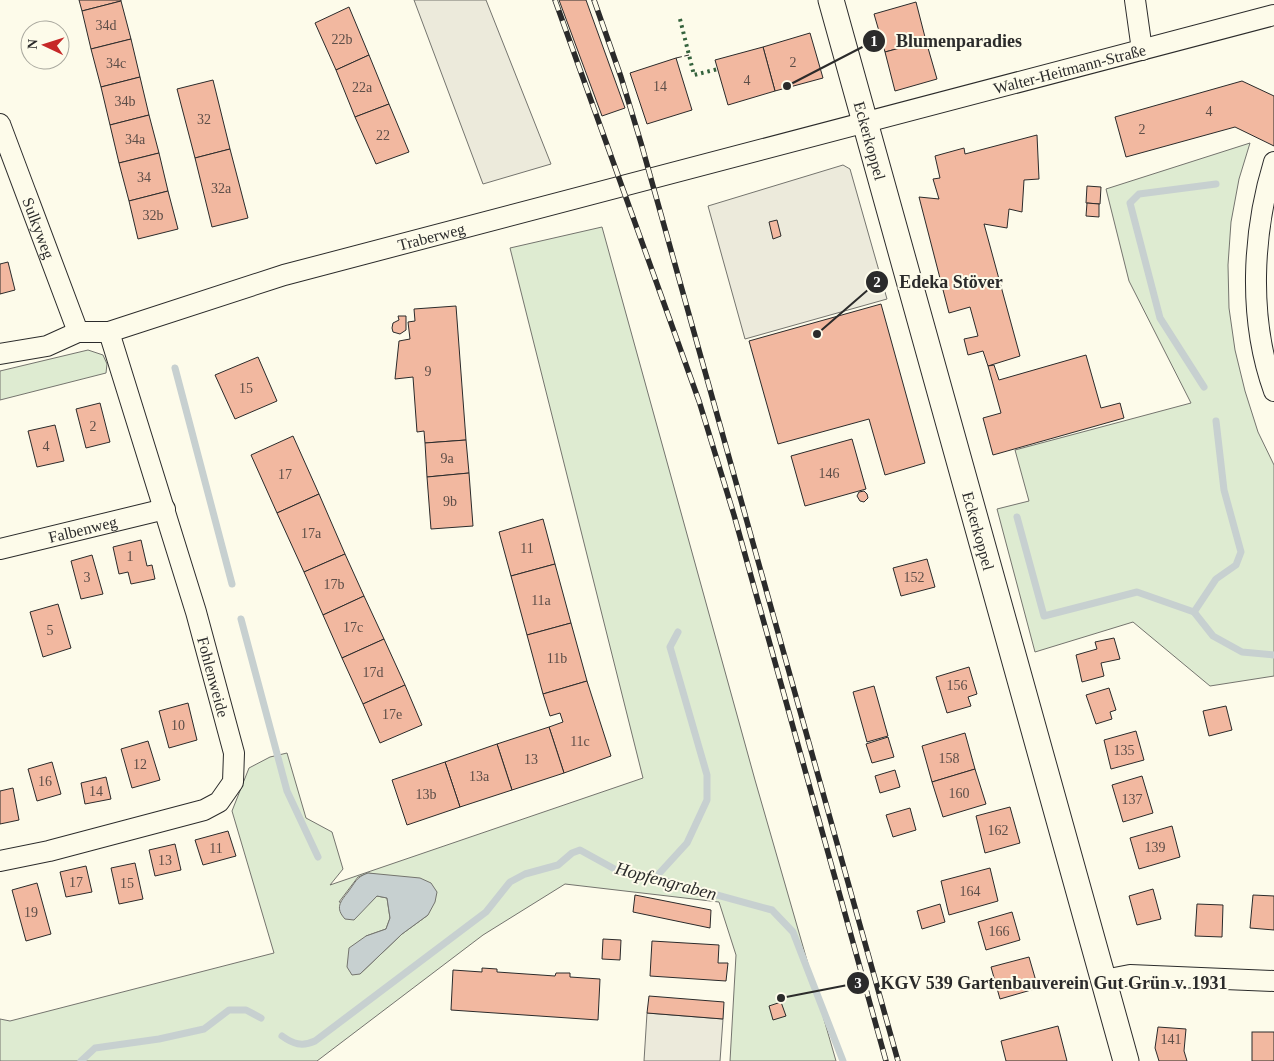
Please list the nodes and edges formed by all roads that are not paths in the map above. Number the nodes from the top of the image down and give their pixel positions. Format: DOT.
graph roads {
  1 [pos="831,0"];
  2 [pos="1135,0"];
  3 [pos="1274,15"];
  4 [pos="1142,50"];
  5 [pos="865,123"];
  6 [pos="0,124"];
  7 [pos="1274,162"];
  8 [pos="78,332"];
  9 [pos="109,332"];
  10 [pos="0,354"];
  11 [pos="1274,391"];
  12 [pos="165,509"];
  13 [pos="0,549"];
  14 [pos="0,860"];
  15 [pos="1104,980"];
  16 [pos="1274,981"];
  17 [pos="1126,1061"];
  1 -- 5 [label="street, Eckerkoppel"];
  2 -- 4 [label="street"];
  3 -- 4 [label="street, Walter-Heitmann-Straße"];
  4 -- 5 [label="street, Walter-Heitmann-Straße"];
  5 -- 9 [label="street, Traberweg"];
  5 -- 15 [label="street, Eckerkoppel"];
  6 -- 8 [label="street, Sulkyweg"];
  7 -- 11 [label="street"];
  8 -- 9 [label="street, Traberweg"];
  8 -- 10 [label="street, Traberweg"];
  9 -- 12 [label="street, Fohlenweide"];
  12 -- 13 [label="street, Falbenweg"];
  12 -- 14 [label="street, Fohlenweide"];
  15 -- 16 [label="street"];
  15 -- 17 [label="street, Eckerkoppel"];
}
